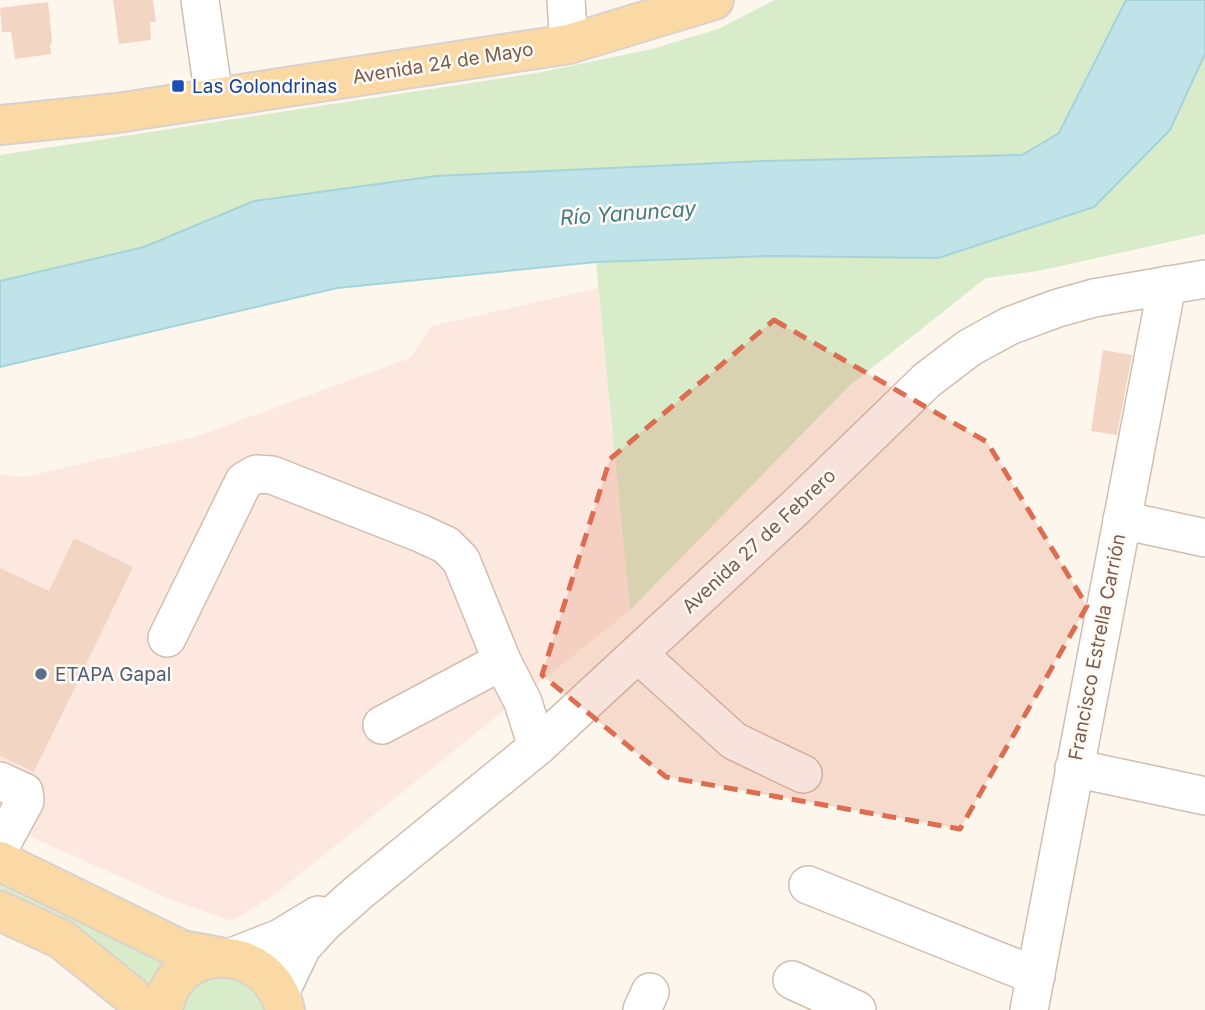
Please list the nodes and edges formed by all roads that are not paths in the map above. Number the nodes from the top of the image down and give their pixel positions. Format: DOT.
graph roads {
  1 [pos="200,0"];
  2 [pos="566,0"];
  3 [pos="714,0"];
  4 [pos="569,44"];
  5 [pos="214,98"];
  6 [pos="0,125"];
  7 [pos="1205,279"];
  8 [pos="1167,285"];
  9 [pos="1122,520"];
  10 [pos="1205,538"];
  11 [pos="167,638"];
  12 [pos="638,654"];
  13 [pos="502,661"];
  14 [pos="382,725"];
  15 [pos="537,747"];
  16 [pos="1074,768"];
  17 [pos="803,774"];
  18 [pos="0,781"];
  19 [pos="1205,796"];
  20 [pos="0,847"];
  21 [pos="0,861"];
  22 [pos="808,885"];
  23 [pos="359,892"];
  24 [pos="0,911"];
  25 [pos="224,958"];
  26 [pos="792,979"];
  27 [pos="1033,993"];
  28 [pos="288,1003"];
  29 [pos="143,1010"];
  30 [pos="163,1010"];
  31 [pos="857,1010"];
  1 -- 5 [label="street"];
  2 -- 4 [label="street"];
  3 -- 4 [label="main road, Avenida 24 de Mayo"];
  4 -- 5 [label="main road, Avenida 24 de Mayo"];
  5 -- 6 [label="main road, Avenida 24 de Mayo"];
  7 -- 8 [label="street, Avenida 27 de Febrero"];
  8 -- 9 [label="street, Francisco Estrella Carrión"];
  8 -- 12 [label="street, Avenida 27 de Febrero"];
  9 -- 10 [label="street"];
  9 -- 16 [label="street, Francisco Estrella Carrión"];
  11 -- 13 [label="street"];
  12 -- 15 [label="street, Avenida 27 de Febrero"];
  12 -- 17 [label="street"];
  13 -- 14 [label="street"];
  13 -- 15 [label="street"];
  15 -- 23 [label="street, Avenida 27 de Febrero"];
  16 -- 19 [label="street"];
  16 -- 27 [label="street, Francisco Estrella Carrión"];
  18 -- 20 [label="street"];
  21 -- 25 [label="main road"];
  22 -- 27 [label="street"];
  23 -- 25 [label="street, Avenida 27 de Febrero"];
  23 -- 28 [label="street, Avenida 27 de Febrero"];
  24 -- 29 [label="main road"];
  25 -- 28 [label="main road"];
  25 -- 30 [label="main road"];
  26 -- 31 [label="street"];
}
